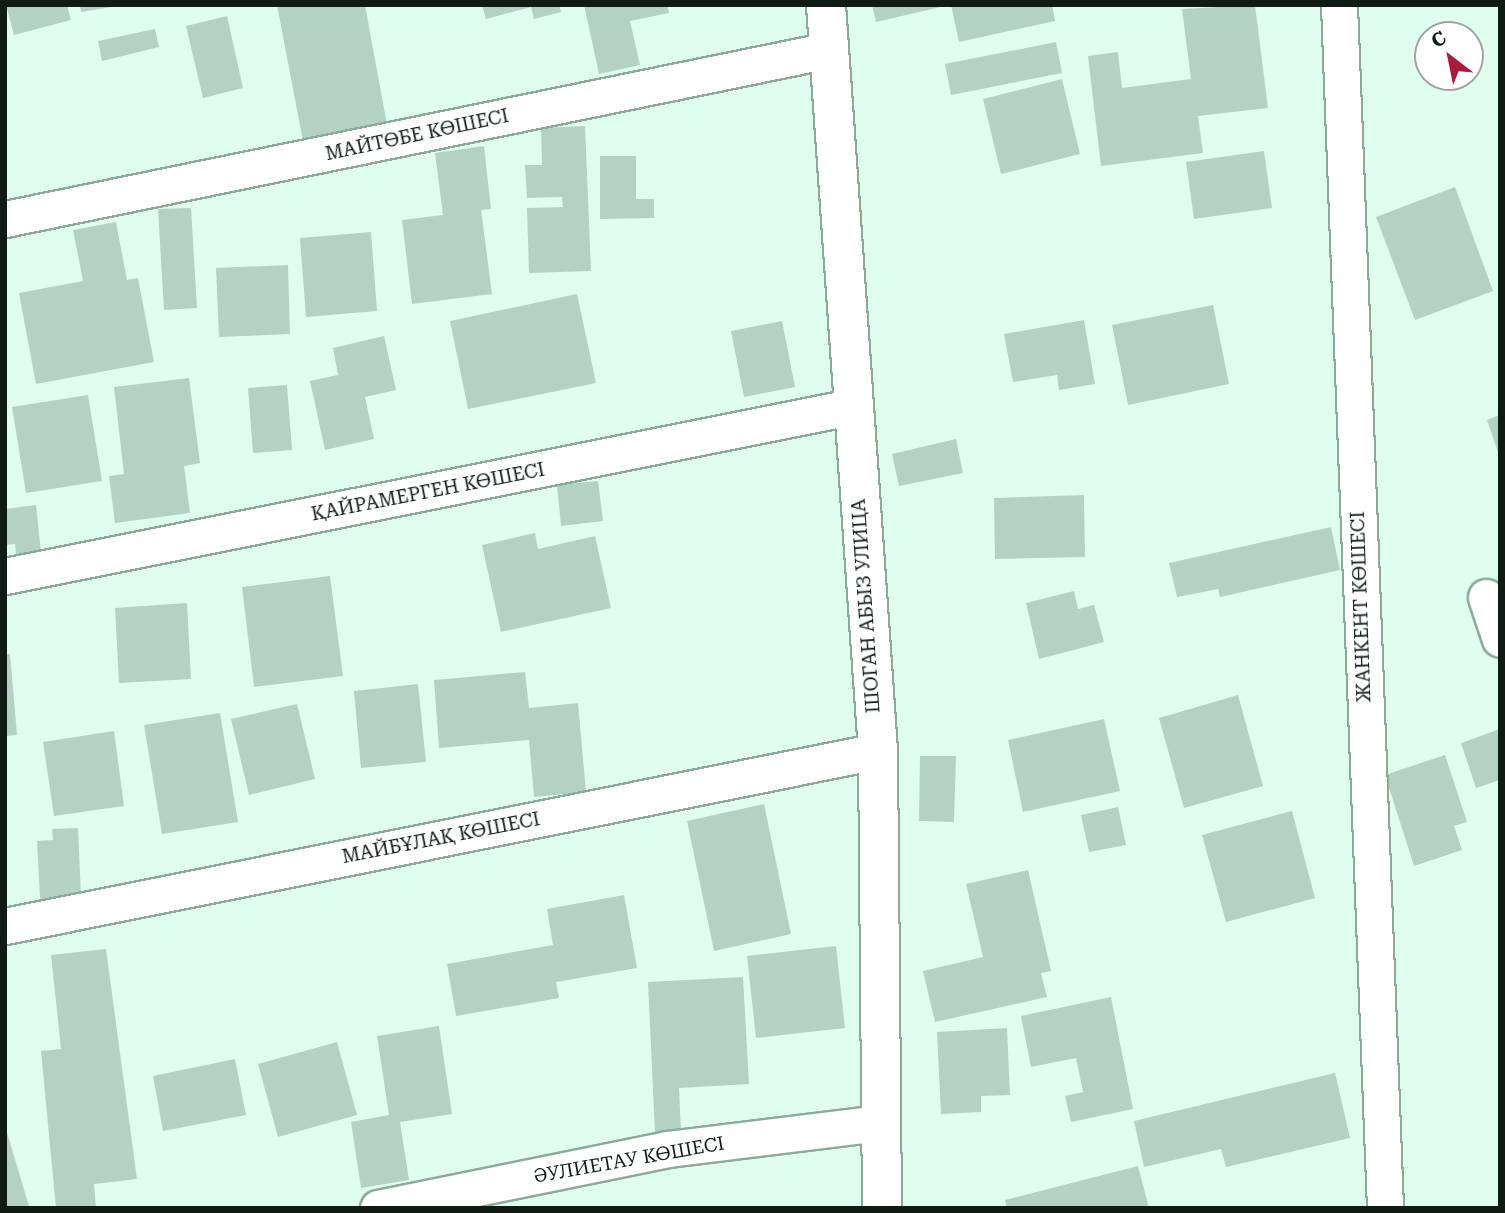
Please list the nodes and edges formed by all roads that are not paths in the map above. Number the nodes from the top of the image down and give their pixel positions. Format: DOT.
graph roads {
  1 [pos="826,5"];
  2 [pos="1339,5"];
  3 [pos="829,50"];
  4 [pos="5,219"];
  5 [pos="851,407"];
  6 [pos="5,576"];
  7 [pos="1486,597"];
  8 [pos="1500,639"];
  9 [pos="878,751"];
  10 [pos="5,926"];
  11 [pos="881,1123"];
  12 [pos="378,1208"];
  13 [pos="882,1208"];
  14 [pos="1385,1208"];
  1 -- 3 [label="street, ШОГАН АБЫЗ УЛИЦА"];
  2 -- 14 [label="street, ЖАНКЕНТ КӨШЕСІ"];
  3 -- 4 [label="street, МАЙТӨБЕ КӨШЕСІ"];
  3 -- 5 [label="street, ШОГАН АБЫЗ УЛИЦА"];
  5 -- 6 [label="street, ҚАЙРАМЕРГЕН КӨШЕСІ"];
  5 -- 9 [label="street, ШОГАН АБЫЗ УЛИЦА"];
  7 -- 8 [label="street"];
  9 -- 10 [label="street, МАЙБҰЛАҚ КӨШЕСІ"];
  9 -- 11 [label="street, ШОГАН АБЫЗ УЛИЦА"];
  11 -- 12 [label="street, ӘУЛИЕТАУ КӨШЕСІ"];
  11 -- 13 [label="street, ШОГАН АБЫЗ УЛИЦА"];
}
